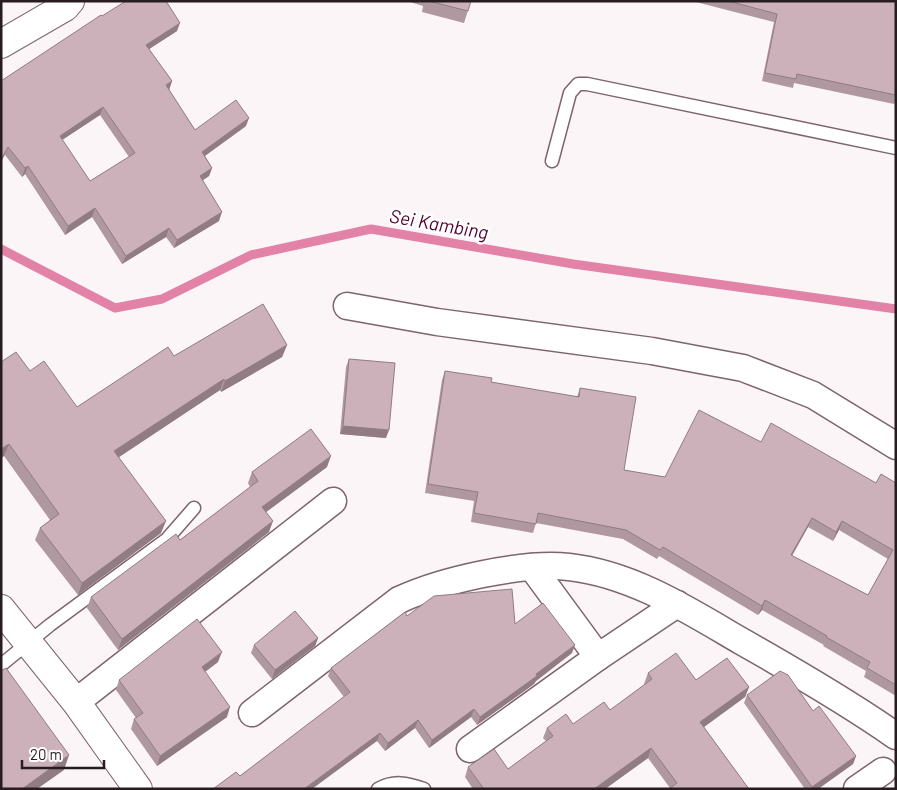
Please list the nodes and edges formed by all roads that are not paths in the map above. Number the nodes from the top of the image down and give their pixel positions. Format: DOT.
graph roads {
  1 [pos="70,1"];
  2 [pos="1,44"];
  3 [pos="896,148"];
  4 [pos="552,161"];
  5 [pos="347,306"];
  6 [pos="896,446"];
  7 [pos="333,501"];
  8 [pos="194,508"];
  9 [pos="532,568"];
  10 [pos="677,604"];
  11 [pos="1,609"];
  12 [pos="29,643"];
  13 [pos="598,656"];
  14 [pos="1,665"];
  15 [pos="76,702"];
  16 [pos="252,713"];
  17 [pos="896,736"];
  18 [pos="470,749"];
  19 [pos="883,771"];
  20 [pos="138,789"];
  21 [pos="378,789"];
  22 [pos="424,789"];
  23 [pos="857,789"];
  1 -- 2 [label="street"];
  3 -- 4 [label="lane"];
  5 -- 6 [label="street"];
  7 -- 15 [label="street"];
  8 -- 12 [label="lane"];
  9 -- 10 [label="street"];
  9 -- 13 [label="street"];
  9 -- 16 [label="street"];
  10 -- 13 [label="street"];
  10 -- 17 [label="street"];
  11 -- 12 [label="street"];
  12 -- 14 [label="lane"];
  12 -- 15 [label="street"];
  13 -- 18 [label="street"];
  15 -- 20 [label="street"];
  19 -- 23 [label="street"];
  21 -- 22 [label="lane"];
}
